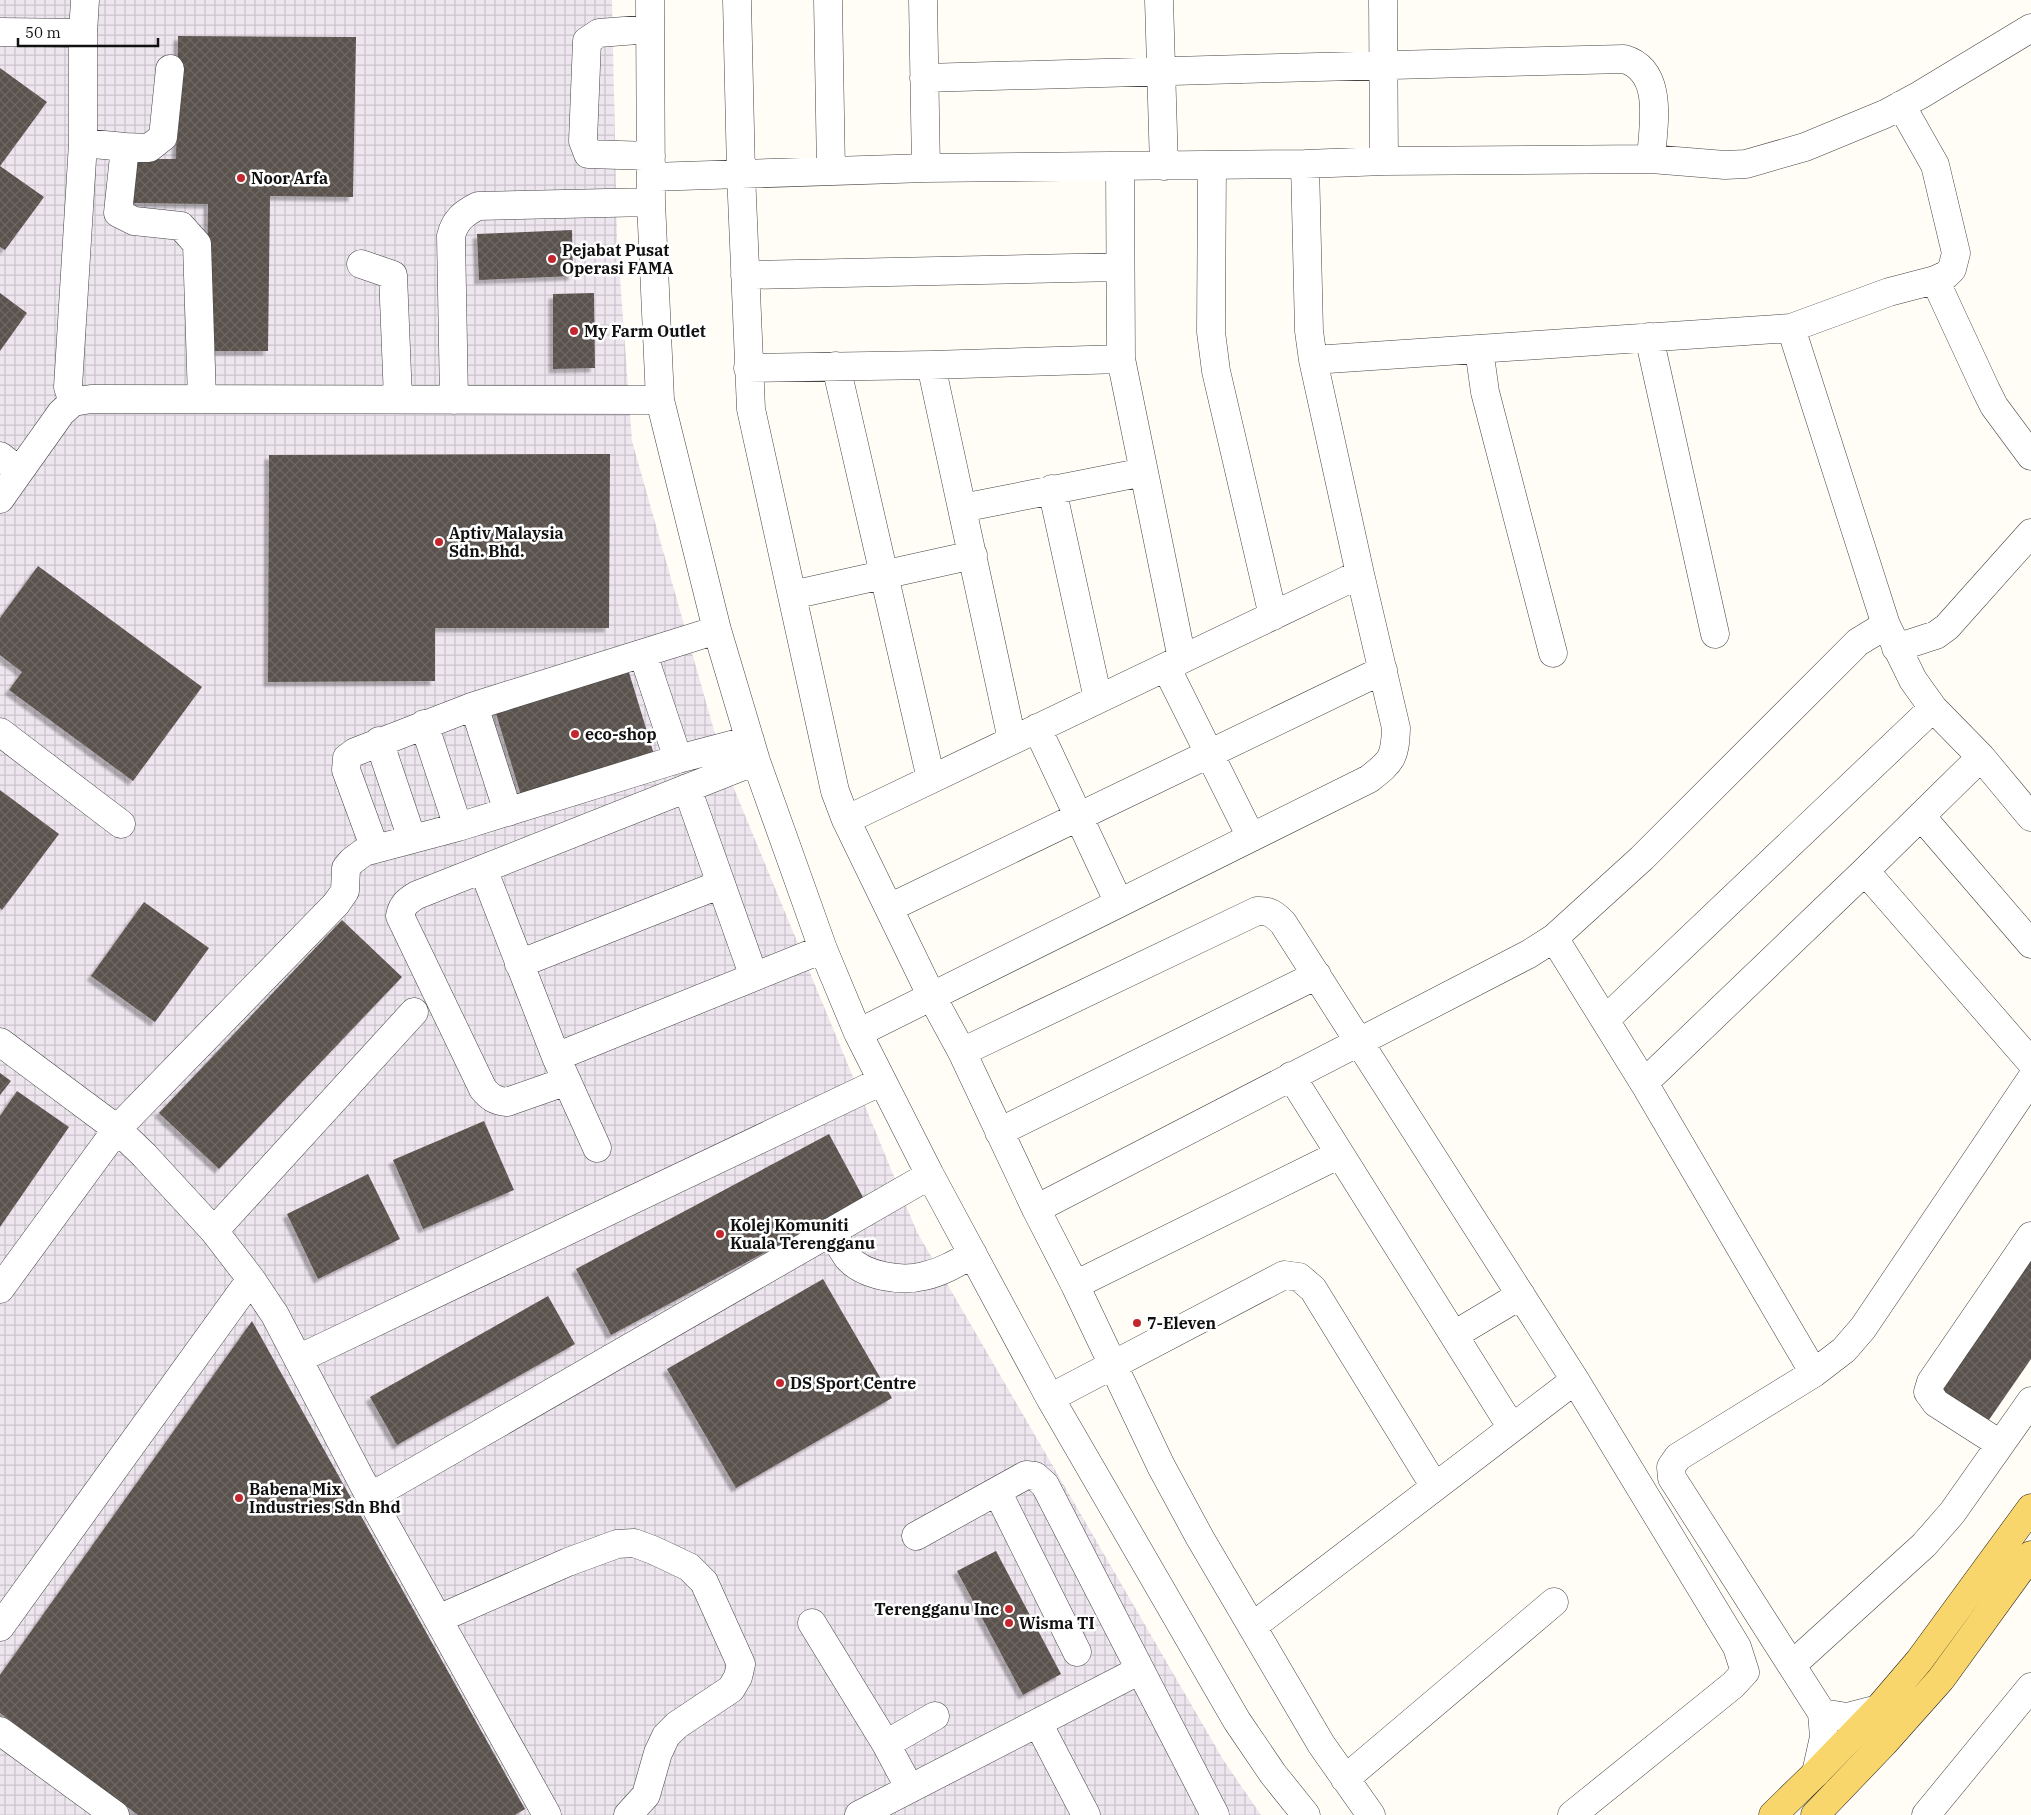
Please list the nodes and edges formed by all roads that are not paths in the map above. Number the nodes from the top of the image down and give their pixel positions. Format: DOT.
graph roads {
  1 [pos="85,0"];
  2 [pos="650,0"];
  3 [pos="738,0"];
  4 [pos="828,0"];
  5 [pos="922,0"];
  6 [pos="1159,0"];
  7 [pos="1383,0"];
  8 [pos="2031,28"];
  9 [pos="650,29"];
  10 [pos="0,32"];
  11 [pos="83,33"];
  12 [pos="1383,66"];
  13 [pos="170,69"];
  14 [pos="1161,70"];
  15 [pos="924,78"];
  16 [pos="1902,105"];
  17 [pos="83,143"];
  18 [pos="124,147"];
  19 [pos="1651,159"];
  20 [pos="1384,162"];
  21 [pos="1305,164"];
  22 [pos="1212,165"];
  23 [pos="1120,166"];
  24 [pos="1164,166"];
  25 [pos="926,168"];
  26 [pos="831,171"];
  27 [pos="741,173"];
  28 [pos="651,178"];
  29 [pos="360,264"];
  30 [pos="1119,267"];
  31 [pos="745,275"];
  32 [pos="1935,280"];
  33 [pos="1791,328"];
  34 [pos="1649,337"];
  35 [pos="1479,349"];
  36 [pos="1120,359"];
  37 [pos="1313,360"];
  38 [pos="931,365"];
  39 [pos="836,366"];
  40 [pos="748,368"];
  41 [pos="202,399"];
  42 [pos="398,400"];
  43 [pos="454,400"];
  44 [pos="660,400"];
  45 [pos="73,402"];
  46 [pos="2031,456"];
  47 [pos="10,464"];
  48 [pos="1144,472"];
  49 [pos="1052,489"];
  50 [pos="0,499"];
  51 [pos="962,508"];
  52 [pos="2031,533"];
  53 [pos="972,555"];
  54 [pos="884,574"];
  55 [pos="1360,574"];
  56 [pos="792,595"];
  57 [pos="1272,616"];
  58 [pos="717,630"];
  59 [pos="1715,634"];
  60 [pos="1891,636"];
  61 [pos="1553,653"];
  62 [pos="643,654"];
  63 [pos="1174,663"];
  64 [pos="1383,670"];
  65 [pos="1098,699"];
  66 [pos="474,706"];
  67 [pos="1934,708"];
  68 [pos="424,724"];
  69 [pos="1037,728"];
  70 [pos="0,732"];
  71 [pos="1012,740"];
  72 [pos="379,741"];
  73 [pos="753,750"];
  74 [pos="1210,754"];
  75 [pos="1981,757"];
  76 [pos="678,759"];
  77 [pos="931,779"];
  78 [pos="687,788"];
  79 [pos="508,812"];
  80 [pos="1921,816"];
  81 [pos="1078,817"];
  82 [pos="2031,817"];
  83 [pos="846,820"];
  84 [pos="121,824"];
  85 [pos="458,827"];
  86 [pos="1251,837"];
  87 [pos="412,839"];
  88 [pos="375,849"];
  89 [pos="483,869"];
  90 [pos="1865,871"];
  91 [pos="721,884"];
  92 [pos="1119,903"];
  93 [pos="889,908"];
  94 [pos="1554,938"];
  95 [pos="2031,944"];
  96 [pos="824,949"];
  97 [pos="519,964"];
  98 [pos="1317,975"];
  99 [pos="754,977"];
  100 [pos="940,1011"];
  101 [pos="414,1012"];
  102 [pos="1605,1020"];
  103 [pos="858,1033"];
  104 [pos="0,1042"];
  105 [pos="1359,1042"];
  106 [pos="962,1052"];
  107 [pos="2031,1062"];
  108 [pos="561,1069"];
  109 [pos="1292,1076"];
  110 [pos="2031,1079"];
  111 [pos="882,1081"];
  112 [pos="1644,1083"];
  113 [pos="117,1129"];
  114 [pos="999,1132"];
  115 [pos="597,1148"];
  116 [pos="1340,1154"];
  117 [pos="930,1175"];
  118 [pos="1036,1209"];
  119 [pos="214,1231"];
  120 [pos="831,1232"];
  121 [pos="2031,1236"];
  122 [pos="973,1254"];
  123 [pos="251,1279"];
  124 [pos="1075,1285"];
  125 [pos="0,1290"];
  126 [pos="1521,1296"];
  127 [pos="1454,1336"];
  128 [pos="291,1346"];
  129 [pos="1112,1364"];
  130 [pos="1814,1373"];
  131 [pos="1575,1380"];
  132 [pos="1050,1398"];
  133 [pos="2031,1401"];
  134 [pos="1512,1428"];
  135 [pos="2000,1444"];
  136 [pos="1435,1487"];
  137 [pos="997,1491"];
  138 [pos="370,1497"];
  139 [pos="2031,1508"];
  140 [pos="916,1536"];
  141 [pos="2031,1555"];
  142 [pos="1554,1602"];
  143 [pos="438,1619"];
  144 [pos="812,1623"];
  145 [pos="1253,1626"];
  146 [pos="0,1627"];
  147 [pos="1077,1652"];
  148 [pos="1792,1666"];
  149 [pos="1140,1670"];
  150 [pos="2031,1688"];
  151 [pos="1878,1709"];
  152 [pos="1822,1713"];
  153 [pos="935,1716"];
  154 [pos="1038,1723"];
  155 [pos="0,1731"];
  156 [pos="886,1744"];
  157 [pos="1816,1773"];
  158 [pos="1345,1779"];
  159 [pos="910,1788"];
  160 [pos="115,1815"];
  161 [pos="546,1815"];
  162 [pos="628,1815"];
  163 [pos="859,1815"];
  164 [pos="1086,1815"];
  165 [pos="1215,1815"];
  166 [pos="1306,1815"];
  167 [pos="1371,1815"];
  168 [pos="1572,1815"];
  169 [pos="1773,1815"];
  170 [pos="1815,1815"];
  171 [pos="1926,1815"];
  1 -- 11 [label="street"];
  2 -- 9 [label="street"];
  3 -- 27 [label="street"];
  4 -- 26 [label="street"];
  5 -- 15 [label="street"];
  6 -- 14 [label="street"];
  7 -- 12 [label="street"];
  8 -- 16 [label="street"];
  9 -- 28 [label="street"];
  9 -- 28 [label="street"];
  10 -- 11 [label="street"];
  11 -- 17 [label="street"];
  12 -- 14 [label="street"];
  12 -- 19 [label="street"];
  12 -- 20 [label="street"];
  13 -- 18 [label="street"];
  14 -- 15 [label="street"];
  14 -- 24 [label="street"];
  15 -- 25 [label="street"];
  16 -- 19 [label="street"];
  16 -- 32 [label="street"];
  17 -- 18 [label="street"];
  17 -- 45 [label="street"];
  18 -- 41 [label="street"];
  19 -- 20 [label="street"];
  20 -- 21 [label="street"];
  21 -- 22 [label="street"];
  21 -- 37 [label="street"];
  22 -- 24 [label="street"];
  22 -- 57 [label="street"];
  23 -- 24 [label="street"];
  23 -- 25 [label="street"];
  23 -- 30 [label="street"];
  25 -- 26 [label="street"];
  26 -- 27 [label="street"];
  27 -- 28 [label="street"];
  27 -- 31 [label="street"];
  28 -- 43 [label="street"];
  28 -- 44 [label="street"];
  29 -- 42 [label="street"];
  30 -- 31 [label="street"];
  30 -- 36 [label="street"];
  31 -- 40 [label="street"];
  32 -- 33 [label="street"];
  32 -- 46 [label="street"];
  33 -- 34 [label="street"];
  33 -- 60 [label="street"];
  34 -- 35 [label="street"];
  34 -- 59 [label="street"];
  35 -- 37 [label="street"];
  35 -- 61 [label="street"];
  36 -- 38 [label="street"];
  36 -- 48 [label="street"];
  37 -- 55 [label="street"];
  38 -- 39 [label="street"];
  38 -- 51 [label="street"];
  39 -- 40 [label="street"];
  39 -- 54 [label="street"];
  40 -- 56 [label="street"];
  41 -- 42 [label="street"];
  41 -- 45 [label="street"];
  42 -- 43 [label="street"];
  43 -- 44 [label="street"];
  44 -- 58 [label="street"];
  45 -- 47 [label="street"];
  47 -- 50 [label="street"];
  48 -- 49 [label="street"];
  48 -- 63 [label="street"];
  49 -- 51 [label="street"];
  49 -- 65 [label="street"];
  51 -- 53 [label="street"];
  52 -- 60 [label="street"];
  53 -- 54 [label="street"];
  53 -- 71 [label="street"];
  54 -- 56 [label="street"];
  54 -- 77 [label="street"];
  55 -- 57 [label="street"];
  55 -- 64 [label="street"];
  56 -- 83 [label="street"];
  57 -- 63 [label="street"];
  58 -- 62 [label="street"];
  58 -- 73 [label="street"];
  60 -- 67 [label="street"];
  60 -- 94 [label="street"];
  62 -- 66 [label="street"];
  62 -- 76 [label="street"];
  63 -- 65 [label="street"];
  63 -- 74 [label="street"];
  64 -- 74 [label="street"];
  64 -- 86 [label="street"];
  65 -- 69 [label="street"];
  66 -- 68 [label="street"];
  66 -- 79 [label="street"];
  67 -- 75 [label="street"];
  67 -- 102 [label="street"];
  68 -- 72 [label="street"];
  68 -- 85 [label="street"];
  69 -- 71 [label="street"];
  69 -- 81 [label="street"];
  70 -- 84 [label="street"];
  71 -- 77 [label="street"];
  72 -- 87 [label="street"];
  72 -- 88 [label="street"];
  73 -- 76 [label="street"];
  73 -- 78 [label="street"];
  73 -- 96 [label="street"];
  74 -- 81 [label="street"];
  74 -- 86 [label="street"];
  75 -- 80 [label="street"];
  75 -- 82 [label="street"];
  76 -- 79 [label="street"];
  77 -- 83 [label="street"];
  78 -- 89 [label="street"];
  78 -- 91 [label="street"];
  79 -- 85 [label="street"];
  80 -- 90 [label="street"];
  80 -- 95 [label="street"];
  81 -- 92 [label="street"];
  81 -- 93 [label="street"];
  83 -- 93 [label="street"];
  85 -- 87 [label="street"];
  86 -- 92 [label="street"];
  87 -- 88 [label="street"];
  88 -- 113 [label="street"];
  89 -- 97 [label="street"];
  89 -- 108 [label="street"];
  90 -- 107 [label="street"];
  90 -- 112 [label="street"];
  91 -- 97 [label="street"];
  91 -- 99 [label="street"];
  92 -- 100 [label="street"];
  93 -- 100 [label="street"];
  94 -- 102 [label="street"];
  94 -- 105 [label="street"];
  96 -- 99 [label="street"];
  96 -- 103 [label="street"];
  97 -- 108 [label="street"];
  98 -- 105 [label="street"];
  98 -- 106 [label="street"];
  98 -- 114 [label="street"];
  99 -- 108 [label="street"];
  100 -- 103 [label="street"];
  100 -- 106 [label="street"];
  101 -- 119 [label="street"];
  102 -- 112 [label="street"];
  103 -- 111 [label="street"];
  104 -- 113 [label="street"];
  105 -- 109 [label="street"];
  105 -- 126 [label="street"];
  106 -- 114 [label="street"];
  108 -- 115 [label="street"];
  109 -- 116 [label="street"];
  109 -- 118 [label="street"];
  110 -- 130 [label="street"];
  111 -- 117 [label="street"];
  111 -- 128 [label="street"];
  112 -- 130 [label="street"];
  113 -- 119 [label="street"];
  113 -- 125 [label="street"];
  114 -- 118 [label="street"];
  116 -- 124 [label="street"];
  116 -- 127 [label="street"];
  117 -- 120 [label="street"];
  117 -- 122 [label="street"];
  118 -- 124 [label="street"];
  119 -- 123 [label="street"];
  120 -- 122 [label="street"];
  120 -- 138 [label="street"];
  121 -- 135 [label="street"];
  122 -- 132 [label="street"];
  123 -- 128 [label="street"];
  123 -- 146 [label="street"];
  124 -- 129 [label="street"];
  126 -- 127 [label="street"];
  126 -- 131 [label="street"];
  127 -- 134 [label="street"];
  128 -- 138 [label="street"];
  129 -- 132 [label="street"];
  129 -- 136 [label="street"];
  129 -- 145 [label="street"];
  130 -- 148 [label="street"];
  131 -- 134 [label="street"];
  131 -- 168 [label="street"];
  132 -- 166 [label="street"];
  133 -- 135 [label="street"];
  134 -- 136 [label="street"];
  135 -- 148 [label="street"];
  136 -- 145 [label="street"];
  137 -- 140 [label="street"];
  137 -- 147 [label="street"];
  137 -- 149 [label="street"];
  138 -- 143 [label="street"];
  139 -- 151 [label="main road"];
  141 -- 170 [label="main road"];
  142 -- 158 [label="street"];
  143 -- 161 [label="street"];
  143 -- 162 [label="street"];
  144 -- 156 [label="street"];
  145 -- 158 [label="street"];
  148 -- 152 [label="street"];
  149 -- 154 [label="street"];
  149 -- 165 [label="street"];
  150 -- 171 [label="street"];
  151 -- 152 [label="street"];
  151 -- 157 [label="main road"];
  152 -- 157 [label="street"];
  153 -- 156 [label="street"];
  154 -- 159 [label="street"];
  154 -- 164 [label="street"];
  155 -- 160 [label="street"];
  156 -- 159 [label="street"];
  157 -- 169 [label="main road"];
  158 -- 167 [label="street"];
  159 -- 163 [label="street"];
}
